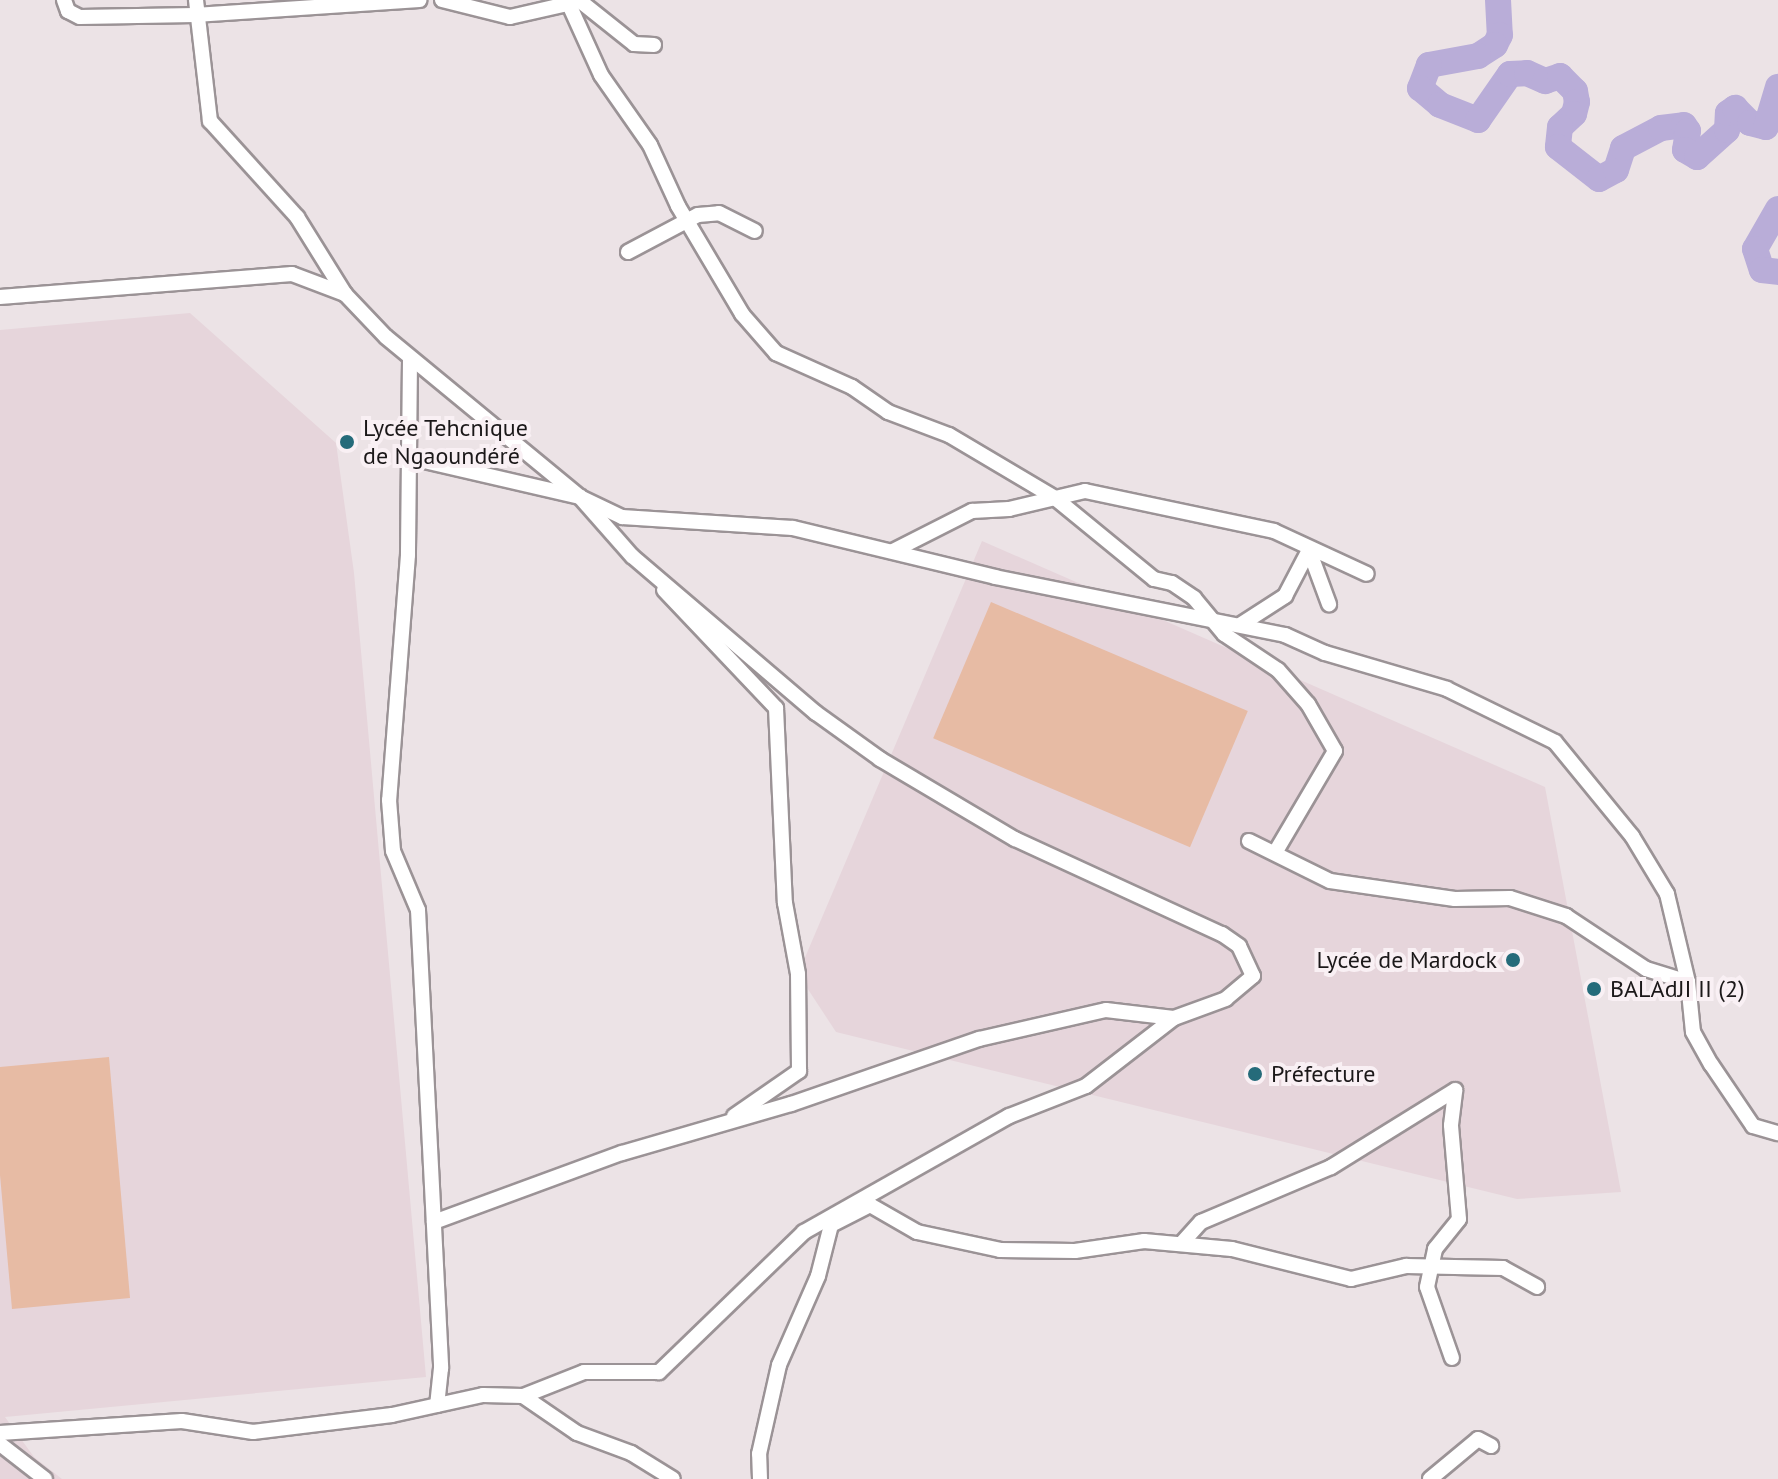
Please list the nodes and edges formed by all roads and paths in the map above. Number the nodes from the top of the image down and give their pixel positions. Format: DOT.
graph roads {
  1 [pos="64,0"];
  2 [pos="419,0"];
  3 [pos="442,0"];
  4 [pos="568,2"];
  5 [pos="195,8"];
  6 [pos="654,45"];
  7 [pos="688,222"];
  8 [pos="755,231"];
  9 [pos="628,252"];
  10 [pos="345,294"];
  11 [pos="0,297"];
  12 [pos="410,360"];
  13 [pos="407,457"];
  14 [pos="580,497"];
  15 [pos="1055,498"];
  16 [pos="1309,550"];
  17 [pos="893,551"];
  18 [pos="632,556"];
  19 [pos="1367,574"];
  20 [pos="1329,604"];
  21 [pos="1210,619"];
  22 [pos="1239,625"];
  23 [pos="1249,841"];
  24 [pos="1275,853"];
  25 [pos="1688,982"];
  26 [pos="1174,1018"];
  27 [pos="713,1128"];
  28 [pos="1778,1133"];
  29 [pos="434,1222"];
  30 [pos="1181,1244"];
  31 [pos="1430,1267"];
  32 [pos="1537,1287"];
  33 [pos="1452,1358"];
  34 [pos="523,1396"];
  35 [pos="437,1405"];
  36 [pos="0,1433"];
  37 [pos="0,1444"];
  38 [pos="1491,1446"];
  39 [pos="45,1479"];
  40 [pos="673,1479"];
  41 [pos="760,1479"];
  42 [pos="1430,1479"];
  1 -- 5 [label="street"];
  2 -- 5 [label="street"];
  3 -- 4 [label="street"];
  4 -- 6 [label="street"];
  4 -- 7 [label="street"];
  5 -- 10 [label="street"];
  7 -- 8 [label="street"];
  7 -- 9 [label="street"];
  7 -- 15 [label="street"];
  10 -- 11 [label="street"];
  10 -- 12 [label="street"];
  12 -- 13 [label="street"];
  12 -- 14 [label="street"];
  13 -- 14 [label="street"];
  13 -- 29 [label="street"];
  14 -- 17 [label="street"];
  14 -- 18 [label="street"];
  15 -- 16 [label="street"];
  15 -- 17 [label="street"];
  15 -- 21 [label="street"];
  16 -- 19 [label="street"];
  16 -- 20 [label="street"];
  16 -- 22 [label="street"];
  17 -- 21 [label="street"];
  18 -- 26 [label="street"];
  18 -- 27 [label="street"];
  21 -- 22 [label="street"];
  21 -- 24 [label="street"];
  22 -- 25 [label="street"];
  23 -- 24 [label="street"];
  24 -- 25 [label="street"];
  25 -- 28 [label="street"];
  26 -- 27 [label="street"];
  26 -- 34 [label="street"];
  27 -- 29 [label="street"];
  29 -- 35 [label="street"];
  30 -- 31 [label="street"];
  30 -- 31 [label="street"];
  30 -- 41 [label="street"];
  31 -- 32 [label="street"];
  31 -- 33 [label="street"];
  34 -- 35 [label="street"];
  34 -- 40 [label="street"];
  35 -- 36 [label="street"];
  37 -- 39 [label="street"];
  38 -- 42 [label="street"];
}
